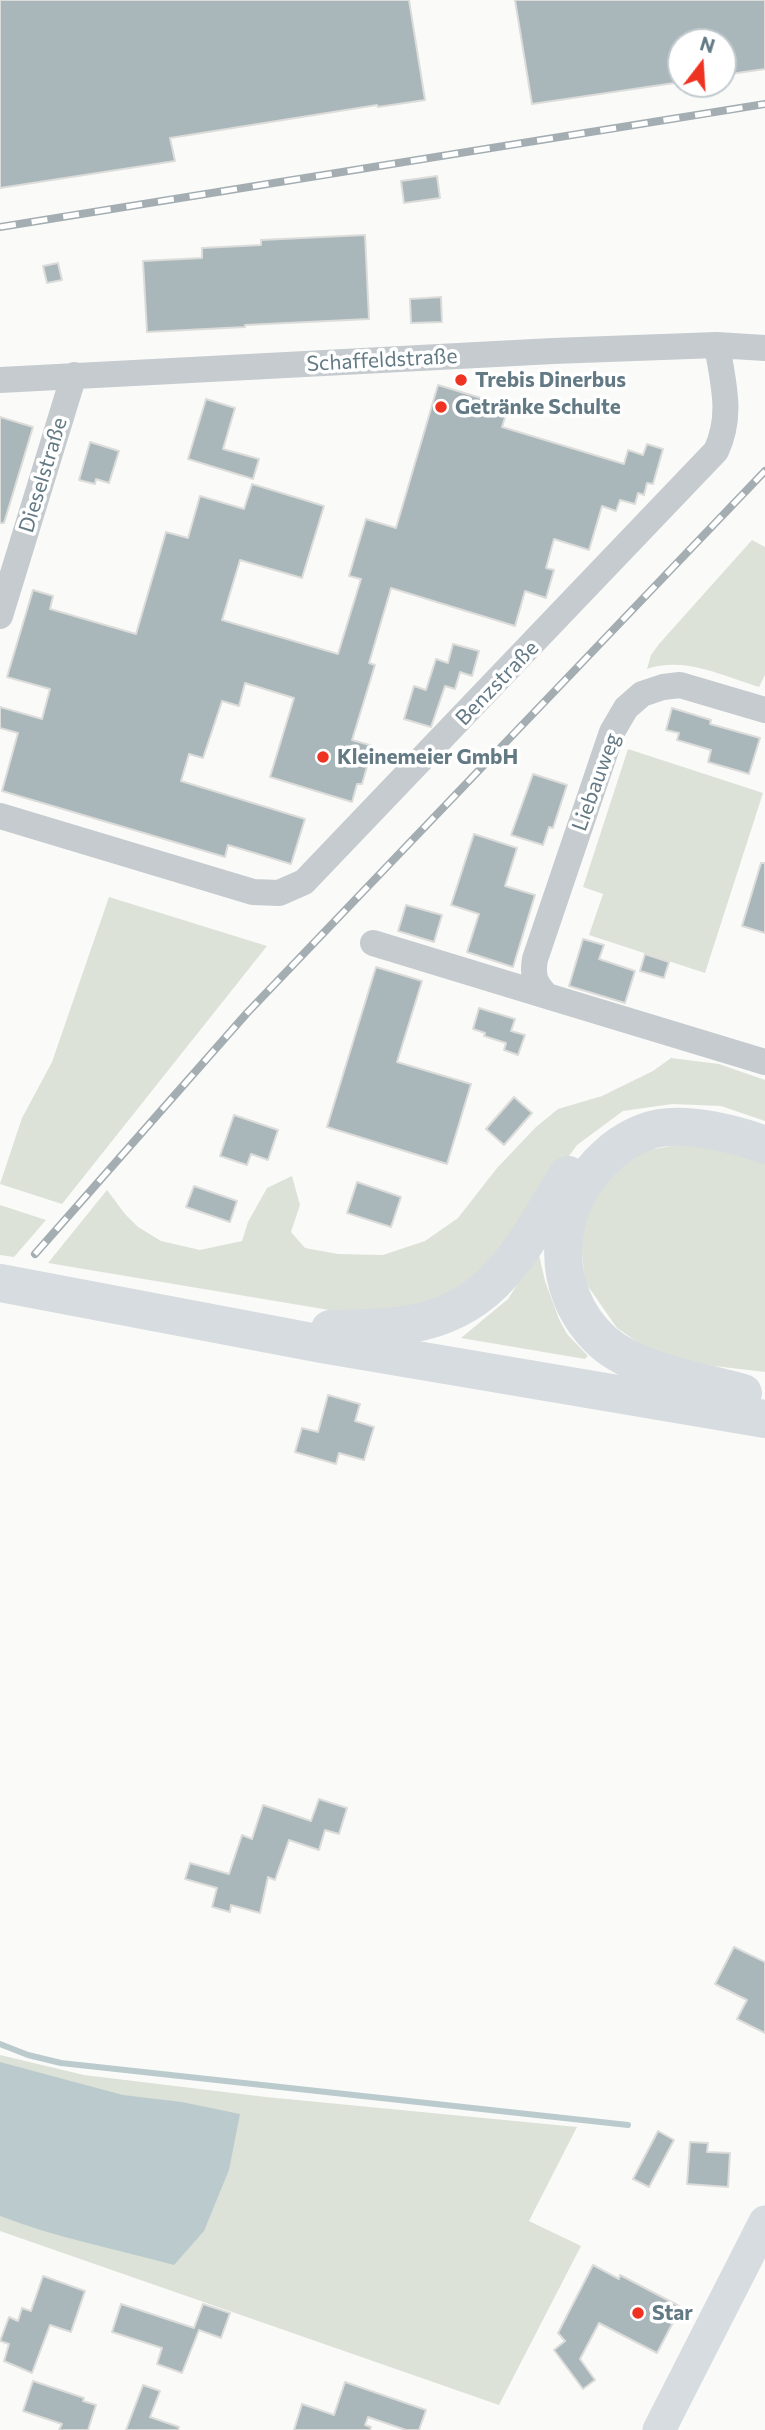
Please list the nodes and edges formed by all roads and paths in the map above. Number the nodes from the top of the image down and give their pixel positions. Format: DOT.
graph roads {
  1 [pos="717,345"];
  2 [pos="765,348"];
  3 [pos="74,374"];
  4 [pos="0,380"];
  5 [pos="0,616"];
  6 [pos="765,710"];
  7 [pos="0,816"];
  8 [pos="373,943"];
  9 [pos="547,996"];
  10 [pos="765,1062"];
  11 [pos="765,1127"];
  12 [pos="765,1145"];
  13 [pos="0,1283"];
  14 [pos="77,1297"];
  15 [pos="330,1329"];
  16 [pos="765,1401"];
  17 [pos="765,1419"];
  18 [pos="765,2222"];
  19 [pos="659,2430"];
  1 -- 2 [label="street, Schaffeldstraße"];
  1 -- 3 [label="street, Schaffeldstraße"];
  1 -- 7 [label="street, Benzstraße"];
  3 -- 4 [label="street, Schaffeldstraße"];
  3 -- 5 [label="street, Dieselstraße"];
  6 -- 9 [label="street, Liebauweg"];
  8 -- 9 [label="street"];
  9 -- 10 [label="street"];
  11 -- 15 [label="highway"];
  12 -- 16 [label="highway"];
  13 -- 14 [label="highway"];
  14 -- 15 [label="highway"];
  14 -- 17 [label="highway"];
  15 -- 16 [label="highway"];
  18 -- 19 [label="main road"];
}
